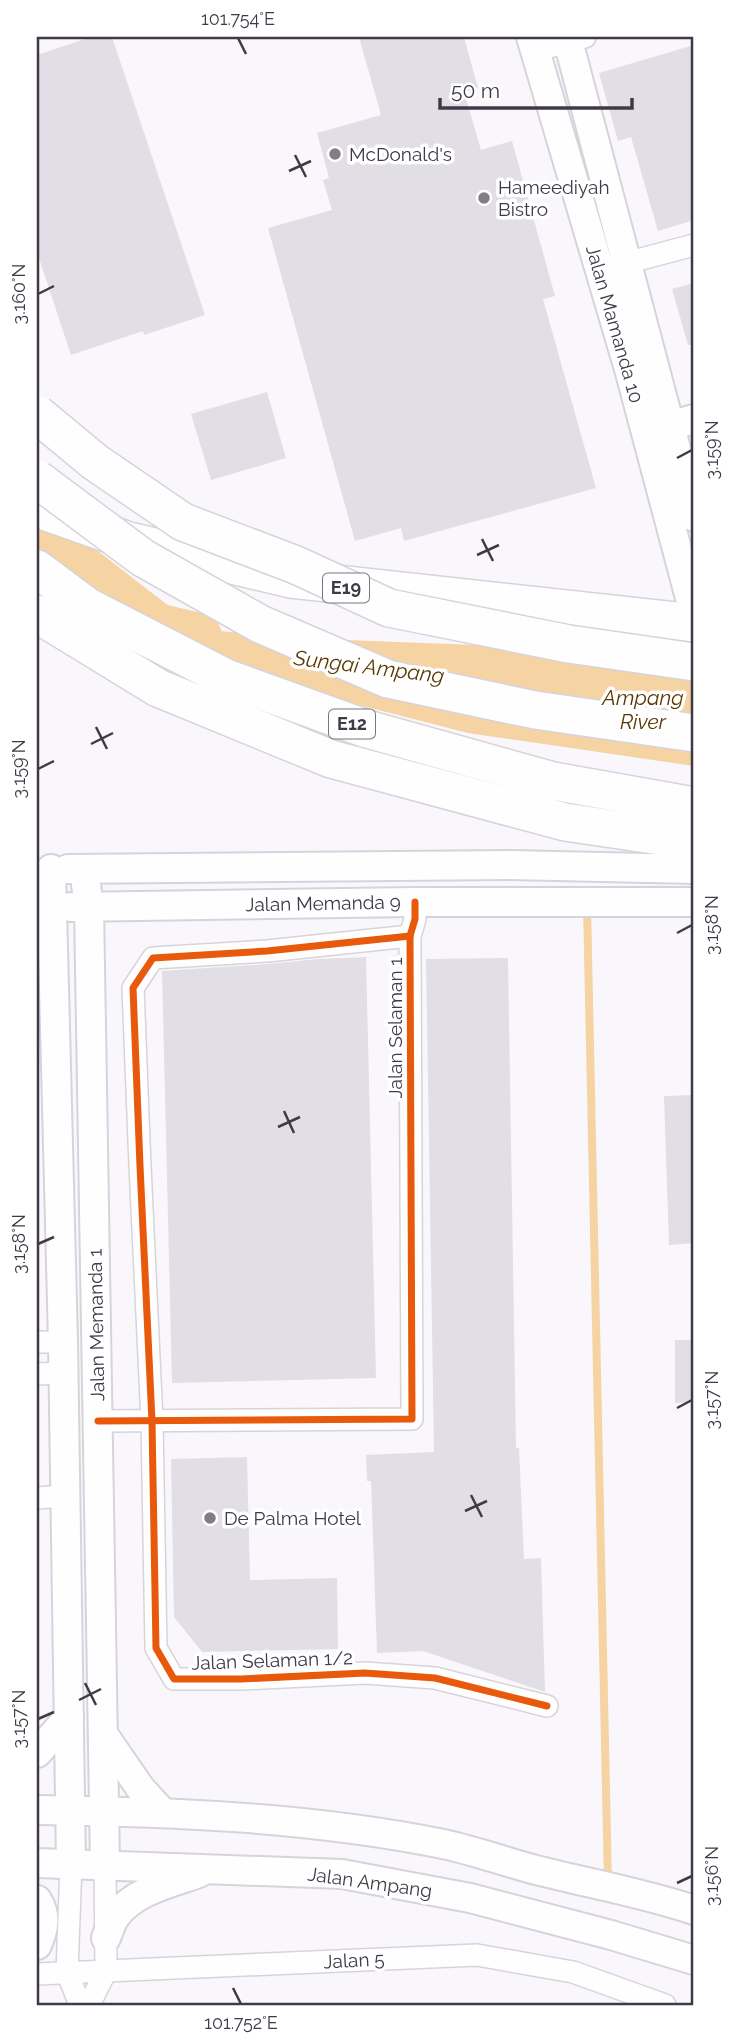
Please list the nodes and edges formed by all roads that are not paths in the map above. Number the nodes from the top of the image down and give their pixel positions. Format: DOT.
graph roads {
  1 [pos="573,38"];
  2 [pos="533,44"];
  3 [pos="694,245"];
  4 [pos="627,263"];
  5 [pos="600,271"];
  6 [pos="37,414"];
  7 [pos="670,426"];
  8 [pos="37,479"];
  9 [pos="37,506"];
  10 [pos="694,517"];
  11 [pos="37,569"];
  12 [pos="694,613"];
  13 [pos="37,614"];
  14 [pos="694,623"];
  15 [pos="694,662"];
  16 [pos="694,733"];
  17 [pos="694,806"];
  18 [pos="694,841"];
  19 [pos="44,869"];
  20 [pos="84,869"];
  21 [pos="694,869"];
  22 [pos="415,902"];
  23 [pos="694,902"];
  24 [pos="44,907"];
  25 [pos="89,907"];
  26 [pos="410,936"];
  27 [pos="90,987"];
  28 [pos="54,988"];
  29 [pos="50,1342"];
  30 [pos="50,1374"];
  31 [pos="97,1421"];
  32 [pos="152,1421"];
  33 [pos="65,1496"];
  34 [pos="37,1498"];
  35 [pos="547,1706"];
  36 [pos="69,1717"];
  37 [pos="103,1734"];
  38 [pos="37,1753"];
  39 [pos="37,1810"];
  40 [pos="70,1810"];
  41 [pos="104,1811"];
  42 [pos="163,1812"];
  43 [pos="37,1863"];
  44 [pos="71,1864"];
  45 [pos="105,1865"];
  46 [pos="212,1868"];
  47 [pos="37,1900"];
  48 [pos="694,1910"];
  49 [pos="106,1938"];
  50 [pos="37,1945"];
  51 [pos="694,1960"];
  52 [pos="106,1971"];
  53 [pos="67,1972"];
  54 [pos="37,1974"];
  55 [pos="80,2005"];
  56 [pos="89,2005"];
  57 [pos="665,2005"];
  1 -- 2 [label="street"];
  1 -- 4 [label="street, Jalan Mamanda 10"];
  2 -- 5 [label="street, Jalan Mamanda 10"];
  3 -- 4 [label="street"];
  4 -- 5 [label="street"];
  4 -- 7 [label="street, Jalan Mamanda 10"];
  5 -- 7 [label="street, Jalan Mamanda 10"];
  6 -- 15 [label="highway, E19, bridge"];
  7 -- 10 [label="street, Jalan Mamanda 10"];
  7 -- 12 [label="street, Jalan Mamanda 10"];
  8 -- 16 [label="highway, bridge"];
  9 -- 14 [label="highway, bridge"];
  11 -- 17 [label="highway, E12"];
  13 -- 18 [label="highway, E12"];
  19 -- 20 [label="street, Jalan Memanda 9"];
  19 -- 24 [label="street, Jalan Memanda 1"];
  20 -- 21 [label="street, Jalan Memanda 9"];
  20 -- 25 [label="street, Jalan Memanda 1"];
  22 -- 23 [label="street, Jalan Memanda 9"];
  22 -- 25 [label="street, Jalan Memanda 9"];
  22 -- 26 [label="street"];
  24 -- 25 [label="street, Jalan Memanda 9"];
  24 -- 28 [label="street, Jalan Memanda 1"];
  25 -- 27 [label="street, Jalan Memanda 1"];
  26 -- 32 [label="street, Jalan Selaman 1"];
  26 -- 32 [label="street, Jalan Selaman 1"];
  27 -- 28 [label="street"];
  27 -- 31 [label="street, Jalan Memanda 1"];
  28 -- 29 [label="street, Jalan Memanda 1"];
  29 -- 30 [label="street, Jalan Memanda 1"];
  30 -- 33 [label="street, Jalan Memanda 1"];
  31 -- 32 [label="street, Jalan Selaman 1"];
  31 -- 37 [label="street, Jalan Memanda 1"];
  32 -- 35 [label="street, Jalan Selaman 1/2"];
  33 -- 34 [label="street"];
  33 -- 36 [label="street, Jalan Memanda 1"];
  36 -- 38 [label="street"];
  36 -- 40 [label="street, Jalan Memanda 1"];
  37 -- 41 [label="street, Jalan Memanda 1"];
  37 -- 42 [label="street"];
  39 -- 40 [label="street"];
  40 -- 41 [label="street"];
  40 -- 44 [label="street, Jalan Memanda 1"];
  41 -- 42 [label="street"];
  41 -- 45 [label="street, Jalan Memanda 1"];
  42 -- 48 [label="street"];
  43 -- 44 [label="street, Jalan Ampang"];
  44 -- 45 [label="street, Jalan Ampang"];
  44 -- 53 [label="street"];
  45 -- 46 [label="street, Jalan Ampang"];
  45 -- 49 [label="street"];
  46 -- 49 [label="street"];
  46 -- 51 [label="street, Jalan Ampang"];
  47 -- 50 [label="street"];
  49 -- 52 [label="street"];
  52 -- 53 [label="street, Jalan 5"];
  52 -- 56 [label="street"];
  52 -- 57 [label="street, Jalan 5"];
  53 -- 54 [label="street, Jalan 5"];
  53 -- 55 [label="street"];
}
